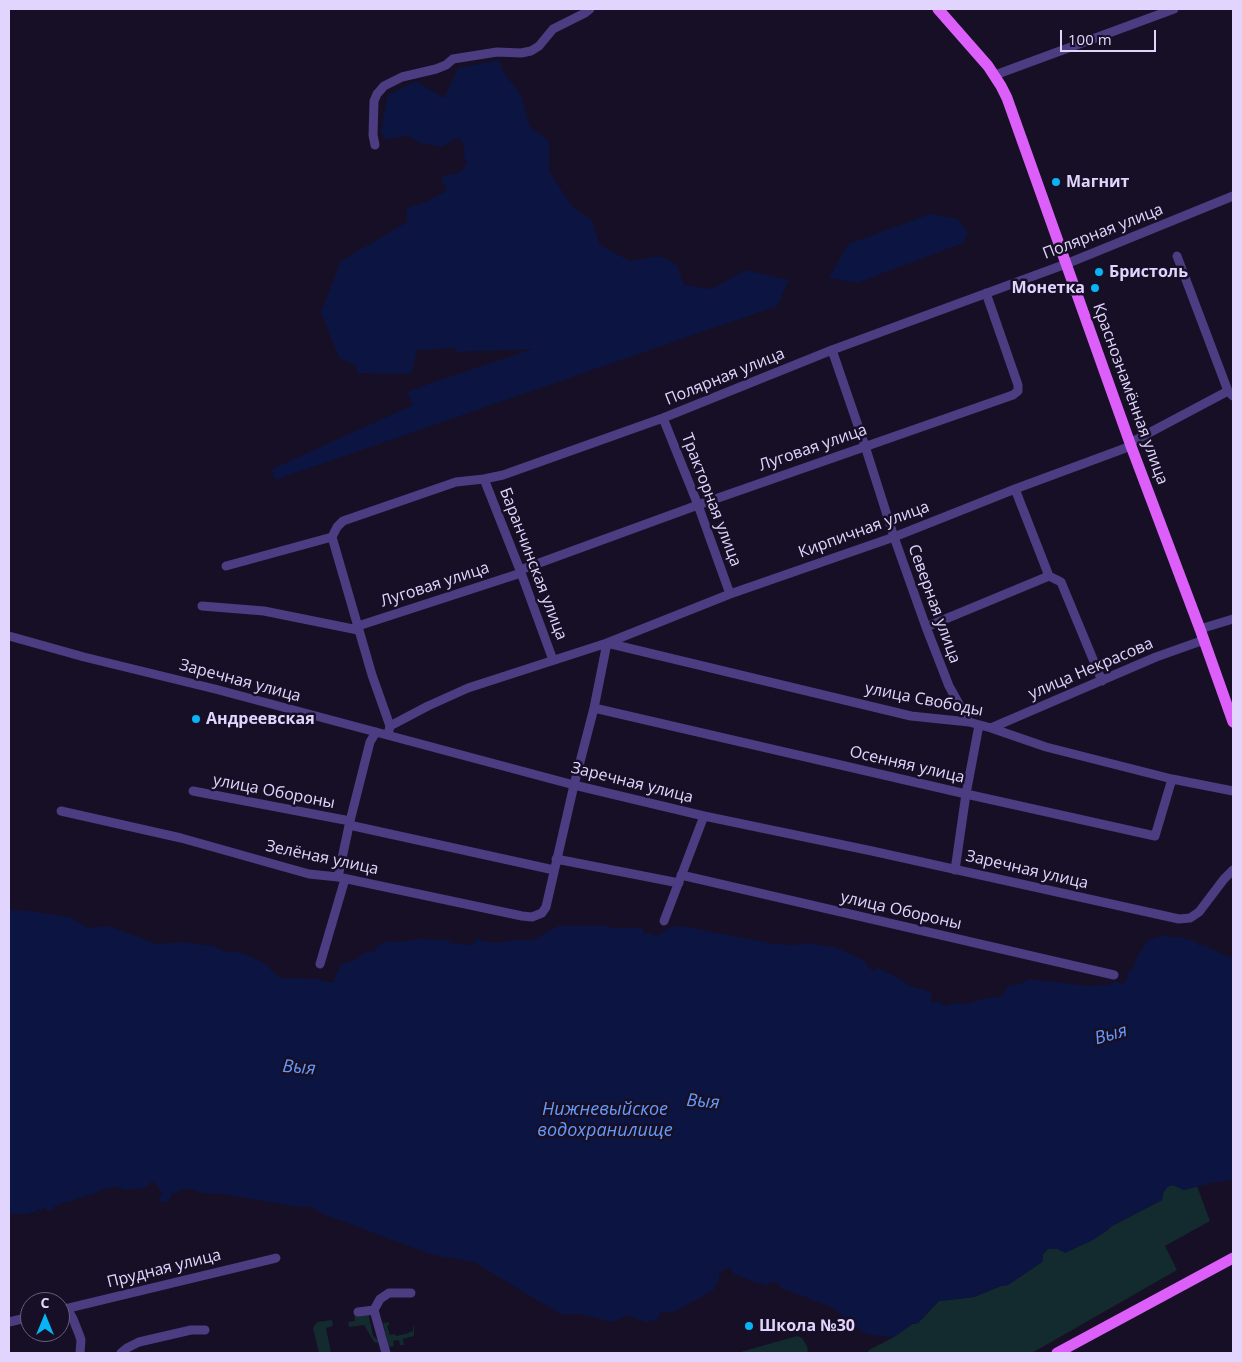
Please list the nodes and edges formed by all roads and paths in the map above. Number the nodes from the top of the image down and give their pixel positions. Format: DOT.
graph roads {
  1 [pos="590,9"];
  2 [pos="938,9"];
  3 [pos="1174,9"];
  4 [pos="995,75"];
  5 [pos="375,145"];
  6 [pos="1233,196"];
  7 [pos="1178,256"];
  8 [pos="1066,264"];
  9 [pos="986,293"];
  10 [pos="832,350"];
  11 [pos="1231,394"];
  12 [pos="663,418"];
  13 [pos="1130,444"];
  14 [pos="865,446"];
  15 [pos="484,479"];
  16 [pos="1015,489"];
  17 [pos="698,505"];
  18 [pos="332,537"];
  19 [pos="894,537"];
  20 [pos="226,566"];
  21 [pos="521,572"];
  22 [pos="1049,576"];
  23 [pos="730,594"];
  24 [pos="202,606"];
  25 [pos="1233,619"];
  26 [pos="926,626"];
  27 [pos="358,628"];
  28 [pos="1202,635"];
  29 [pos="9,636"];
  30 [pos="607,643"];
  31 [pos="553,660"];
  32 [pos="1102,681"];
  33 [pos="594,708"];
  34 [pos="970,722"];
  35 [pos="1233,722"];
  36 [pos="979,725"];
  37 [pos="991,728"];
  38 [pos="389,730"];
  39 [pos="376,732"];
  40 [pos="1172,779"];
  41 [pos="574,785"];
  42 [pos="193,791"];
  43 [pos="1233,792"];
  44 [pos="966,794"];
  45 [pos="61,811"];
  46 [pos="704,816"];
  47 [pos="349,823"];
  48 [pos="556,859"];
  49 [pos="554,870"];
  50 [pos="955,870"];
  51 [pos="1233,870"];
  52 [pos="341,878"];
  53 [pos="680,879"];
  54 [pos="664,921"];
  55 [pos="320,964"];
  56 [pos="1114,975"];
  57 [pos="276,1258"];
  58 [pos="1233,1258"];
  59 [pos="411,1292"];
  60 [pos="70,1307"];
  61 [pos="374,1310"];
  62 [pos="358,1312"];
  63 [pos="70,1315"];
  64 [pos="205,1330"];
  65 [pos="80,1353"];
  66 [pos="121,1353"];
  67 [pos="386,1353"];
  68 [pos="1057,1353"];
  1 -- 5 [label="street"];
  2 -- 4 [label="main road, Краснознамённая улица"];
  3 -- 4 [label="street"];
  4 -- 8 [label="main road, Краснознамённая улица"];
  6 -- 8 [label="street, Полярная улица"];
  7 -- 11 [label="street"];
  8 -- 9 [label="street, Полярная улица"];
  8 -- 13 [label="main road, Краснознамённая улица"];
  9 -- 10 [label="street, Полярная улица"];
  9 -- 14 [label="street, Луговая улица"];
  10 -- 12 [label="street, Полярная улица"];
  10 -- 14 [label="street, Северная улица"];
  11 -- 13 [label="street, Кирпичная улица"];
  12 -- 15 [label="street, Полярная улица"];
  12 -- 17 [label="street, Тракторная улица"];
  13 -- 16 [label="street, Кирпичная улица"];
  13 -- 28 [label="main road, Краснознамённая улица"];
  14 -- 17 [label="street, Луговая улица"];
  14 -- 19 [label="street, Северная улица"];
  15 -- 18 [label="street, Полярная улица"];
  15 -- 21 [label="street, Баранчинская улица"];
  16 -- 19 [label="street, Кирпичная улица"];
  16 -- 22 [label="street"];
  17 -- 21 [label="street, Луговая улица"];
  17 -- 23 [label="street, Тракторная улица"];
  18 -- 20 [label="street"];
  18 -- 27 [label="street"];
  19 -- 23 [label="street, Кирпичная улица"];
  19 -- 26 [label="street, Северная улица"];
  21 -- 27 [label="street, Луговая улица"];
  21 -- 31 [label="street, Баранчинская улица"];
  22 -- 26 [label="street"];
  22 -- 32 [label="street"];
  23 -- 30 [label="street, Кирпичная улица"];
  24 -- 27 [label="street, Луговая улица"];
  25 -- 28 [label="street, улица Некрасова"];
  26 -- 34 [label="street, Северная улица"];
  27 -- 38 [label="street"];
  28 -- 32 [label="street, улица Некрасова"];
  28 -- 35 [label="main road, Краснознамённая улица"];
  29 -- 39 [label="street, Заречная улица"];
  30 -- 31 [label="street, Кирпичная улица"];
  30 -- 33 [label="street"];
  30 -- 34 [label="street, улица Свободы"];
  31 -- 38 [label="street, Кирпичная улица"];
  32 -- 37 [label="street, улица Некрасова"];
  33 -- 41 [label="street"];
  33 -- 44 [label="street, Осенняя улица"];
  34 -- 36 [label="street, улица Свободы"];
  36 -- 37 [label="street, улица Свободы"];
  36 -- 44 [label="street"];
  37 -- 40 [label="street, улица Свободы"];
  38 -- 39 [label="street, Заречная улица"];
  38 -- 41 [label="street, Заречная улица"];
  39 -- 47 [label="street"];
  40 -- 43 [label="street, улица Свободы"];
  40 -- 44 [label="street, Осенняя улица"];
  41 -- 46 [label="street, Заречная улица"];
  41 -- 48 [label="street"];
  42 -- 47 [label="street, улица Обороны"];
  44 -- 50 [label="street"];
  45 -- 52 [label="street, Зелёная улица"];
  46 -- 50 [label="street, Заречная улица"];
  46 -- 53 [label="street"];
  47 -- 49 [label="street, улица Обороны"];
  47 -- 52 [label="street"];
  48 -- 49 [label="street"];
  48 -- 53 [label="street, улица Обороны"];
  49 -- 52 [label="street, Зелёная улица"];
  50 -- 51 [label="street, Заречная улица"];
  52 -- 55 [label="street"];
  53 -- 54 [label="street"];
  53 -- 56 [label="street, улица Обороны"];
  57 -- 60 [label="street, Прудная улица"];
  58 -- 68 [label="main road"];
  59 -- 61 [label="street"];
  61 -- 62 [label="street"];
  61 -- 67 [label="street"];
  63 -- 65 [label="street"];
  64 -- 66 [label="street"];
}
